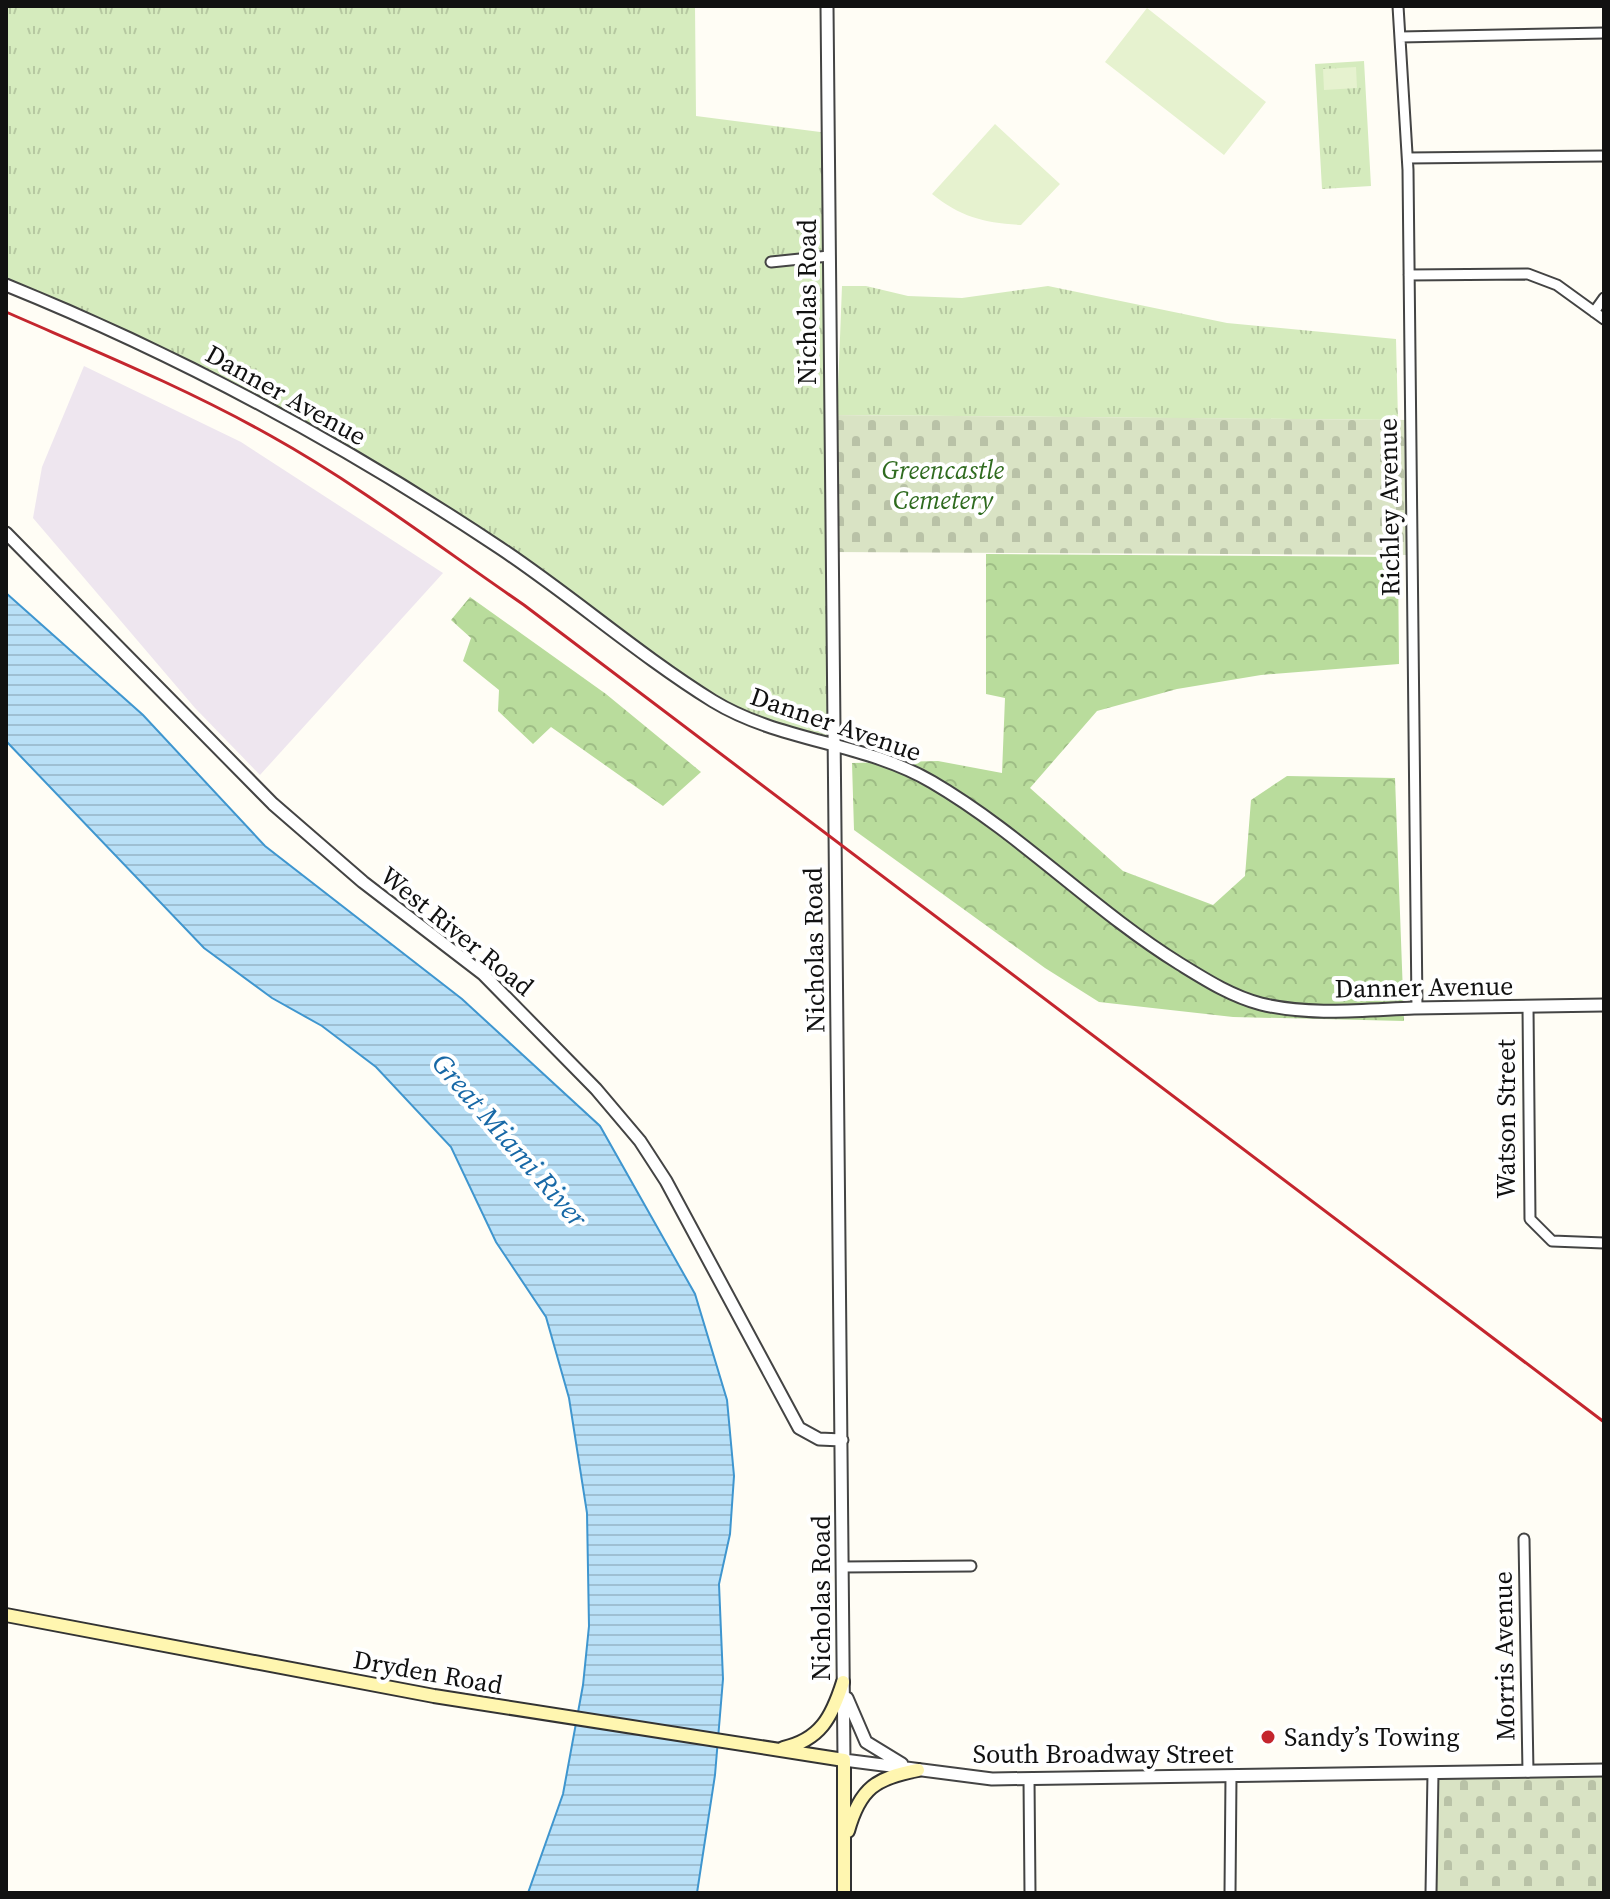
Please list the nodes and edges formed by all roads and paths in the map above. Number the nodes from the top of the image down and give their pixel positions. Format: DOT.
graph roads {
  1 [pos="827,6"];
  2 [pos="1398,6"];
  3 [pos="1604,33"];
  4 [pos="1400,37"];
  5 [pos="1604,156"];
  6 [pos="1408,158"];
  7 [pos="829,256"];
  8 [pos="771,262"];
  9 [pos="1409,275"];
  10 [pos="6,285"];
  11 [pos="1604,298"];
  12 [pos="1594,312"];
  13 [pos="1604,319"];
  14 [pos="6,533"];
  15 [pos="832,743"];
  16 [pos="1604,1005"];
  17 [pos="1528,1007"];
  18 [pos="1417,1008"];
  19 [pos="1604,1243"];
  20 [pos="842,1440"];
  21 [pos="1524,1539"];
  22 [pos="971,1566"];
  23 [pos="843,1567"];
  24 [pos="6,1615"];
  25 [pos="843,1682"];
  26 [pos="806,1748"];
  27 [pos="844,1760"];
  28 [pos="918,1770"];
  29 [pos="1604,1770"];
  30 [pos="1528,1772"];
  31 [pos="1433,1773"];
  32 [pos="1231,1776"];
  33 [pos="1029,1779"];
  34 [pos="844,1845"];
  35 [pos="844,1893"];
  36 [pos="1030,1893"];
  37 [pos="1230,1893"];
  38 [pos="1431,1893"];
  1 -- 7 [label="street, Nicholas Road"];
  2 -- 4 [label="street, Richley Avenue"];
  3 -- 4 [label="street"];
  4 -- 6 [label="street, Richley Avenue"];
  5 -- 6 [label="street"];
  6 -- 9 [label="street, Richley Avenue"];
  7 -- 8 [label="street"];
  7 -- 15 [label="street, Nicholas Road"];
  9 -- 12 [label="street"];
  9 -- 18 [label="street, Richley Avenue"];
  10 -- 15 [label="street, Danner Avenue"];
  11 -- 12 [label="street"];
  12 -- 13 [label="street"];
  14 -- 20 [label="street, West River Road"];
  15 -- 18 [label="street, Danner Avenue"];
  15 -- 20 [label="street, Nicholas Road"];
  16 -- 17 [label="street, Danner Avenue"];
  17 -- 18 [label="street, Danner Avenue"];
  17 -- 19 [label="street, Watson Street"];
  20 -- 23 [label="street, Nicholas Road"];
  21 -- 30 [label="street, Morris Avenue"];
  22 -- 23 [label="street"];
  23 -- 25 [label="street, Nicholas Road"];
  24 -- 26 [label="main road, Dryden Road"];
  25 -- 26 [label="main road"];
  25 -- 27 [label="street, Nicholas Road"];
  25 -- 28 [label="street"];
  26 -- 27 [label="main road, Dryden Road"];
  27 -- 28 [label="street, South Broadway Street"];
  27 -- 34 [label="main road, Nicholas Road"];
  28 -- 33 [label="street, South Broadway Street"];
  28 -- 34 [label="main road"];
  29 -- 30 [label="street, South Broadway Street"];
  30 -- 31 [label="street, South Broadway Street"];
  31 -- 32 [label="street, South Broadway Street"];
  31 -- 38 [label="street"];
  32 -- 33 [label="street, South Broadway Street"];
  32 -- 37 [label="street"];
  33 -- 36 [label="street"];
  34 -- 35 [label="main road, Nicholas Road"];
}
